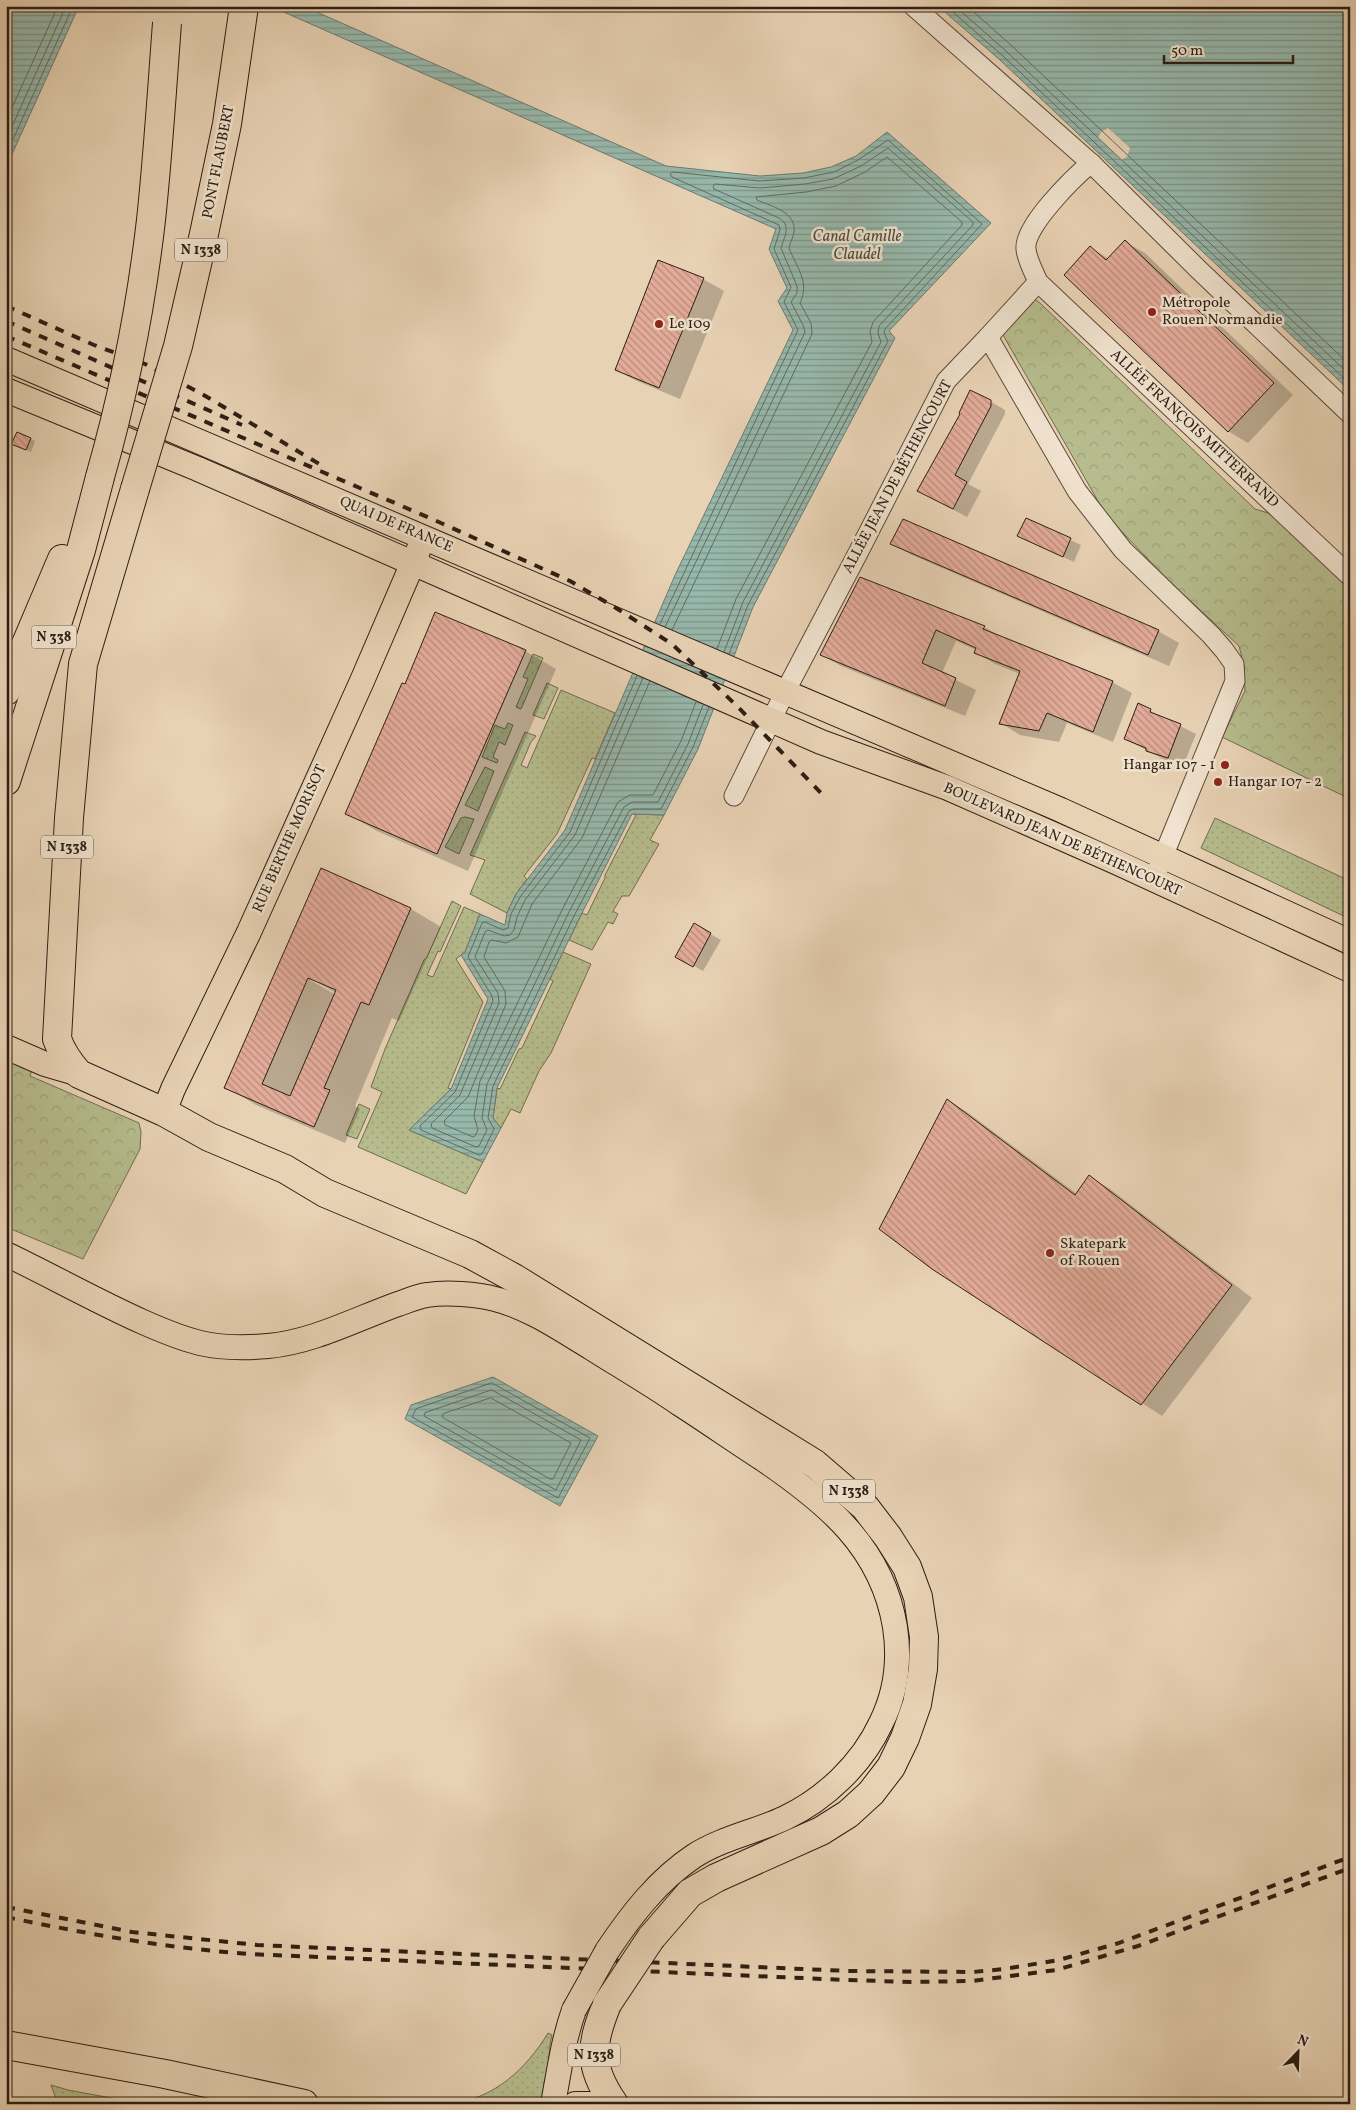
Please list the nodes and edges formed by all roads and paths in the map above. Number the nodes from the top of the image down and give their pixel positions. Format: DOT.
graph roads {
  1 [pos="168,6"];
  2 [pos="244,6"];
  3 [pos="913,6"];
  4 [pos="1091,163"];
  5 [pos="1038,282"];
  6 [pos="988,338"];
  7 [pos="6,359"];
  8 [pos="6,390"];
  9 [pos="1350,414"];
  10 [pos="98,484"];
  11 [pos="424,538"];
  12 [pos="412,564"];
  13 [pos="1350,576"];
  14 [pos="6,692"];
  15 [pos="785,692"];
  16 [pos="770,721"];
  17 [pos="6,781"];
  18 [pos="734,796"];
  19 [pos="1164,857"];
  20 [pos="1154,879"];
  21 [pos="1350,942"];
  22 [pos="1350,970"];
  23 [pos="6,1047"];
  24 [pos="79,1074"];
  25 [pos="164,1112"];
  26 [pos="6,1254"];
  27 [pos="6,2045"];
  28 [pos="6,2059"];
  29 [pos="223,2104"];
  30 [pos="304,2104"];
  31 [pos="553,2104"];
  32 [pos="575,2104"];
  33 [pos="598,2104"];
  34 [pos="614,2104"];
  1 -- 10 [label="highway, bridge"];
  2 -- 24 [label="highway, PONT FLAUBERT / N 1338, bridge"];
  3 -- 4 [label="street"];
  4 -- 5 [label="street"];
  4 -- 9 [label="street"];
  5 -- 6 [label="street, ALLÉE JEAN DE BÉTHENCOURT"];
  5 -- 13 [label="street, ALLÉE FRANÇOIS MITTERRAND"];
  6 -- 15 [label="street, ALLÉE JEAN DE BÉTHENCOURT"];
  6 -- 19 [label="street"];
  7 -- 11 [label="main road, QUAI DE FRANCE"];
  8 -- 12 [label="main road, QUAI DE FRANCE"];
  10 -- 14 [label="highway"];
  10 -- 17 [label="highway, N 338"];
  11 -- 12 [label="main road, RUE BERTHE MORISOT"];
  11 -- 15 [label="main road, QUAI DE FRANCE"];
  12 -- 16 [label="main road, QUAI DE FRANCE"];
  12 -- 25 [label="main road, RUE BERTHE MORISOT"];
  15 -- 16 [label="street, ALLÉE JEAN DE BÉTHENCOURT"];
  15 -- 19 [label="main road, BOULEVARD JEAN DE BÉTHENCOURT"];
  16 -- 18 [label="street, ALLÉE JEAN DE BÉTHENCOURT"];
  16 -- 20 [label="main road, BOULEVARD JEAN DE BÉTHENCOURT"];
  19 -- 20 [label="street"];
  19 -- 21 [label="main road, BOULEVARD JEAN DE BÉTHENCOURT"];
  20 -- 22 [label="main road, BOULEVARD JEAN DE BÉTHENCOURT"];
  23 -- 24 [label="main road"];
  24 -- 25 [label="highway, N 1338"];
  25 -- 34 [label="highway, N 1338, bridge"];
  26 -- 31 [label="main road, N 1338, bridge"];
  27 -- 30 [label="highway"];
  28 -- 29 [label="highway"];
  32 -- 33 [label="main road"];
}
